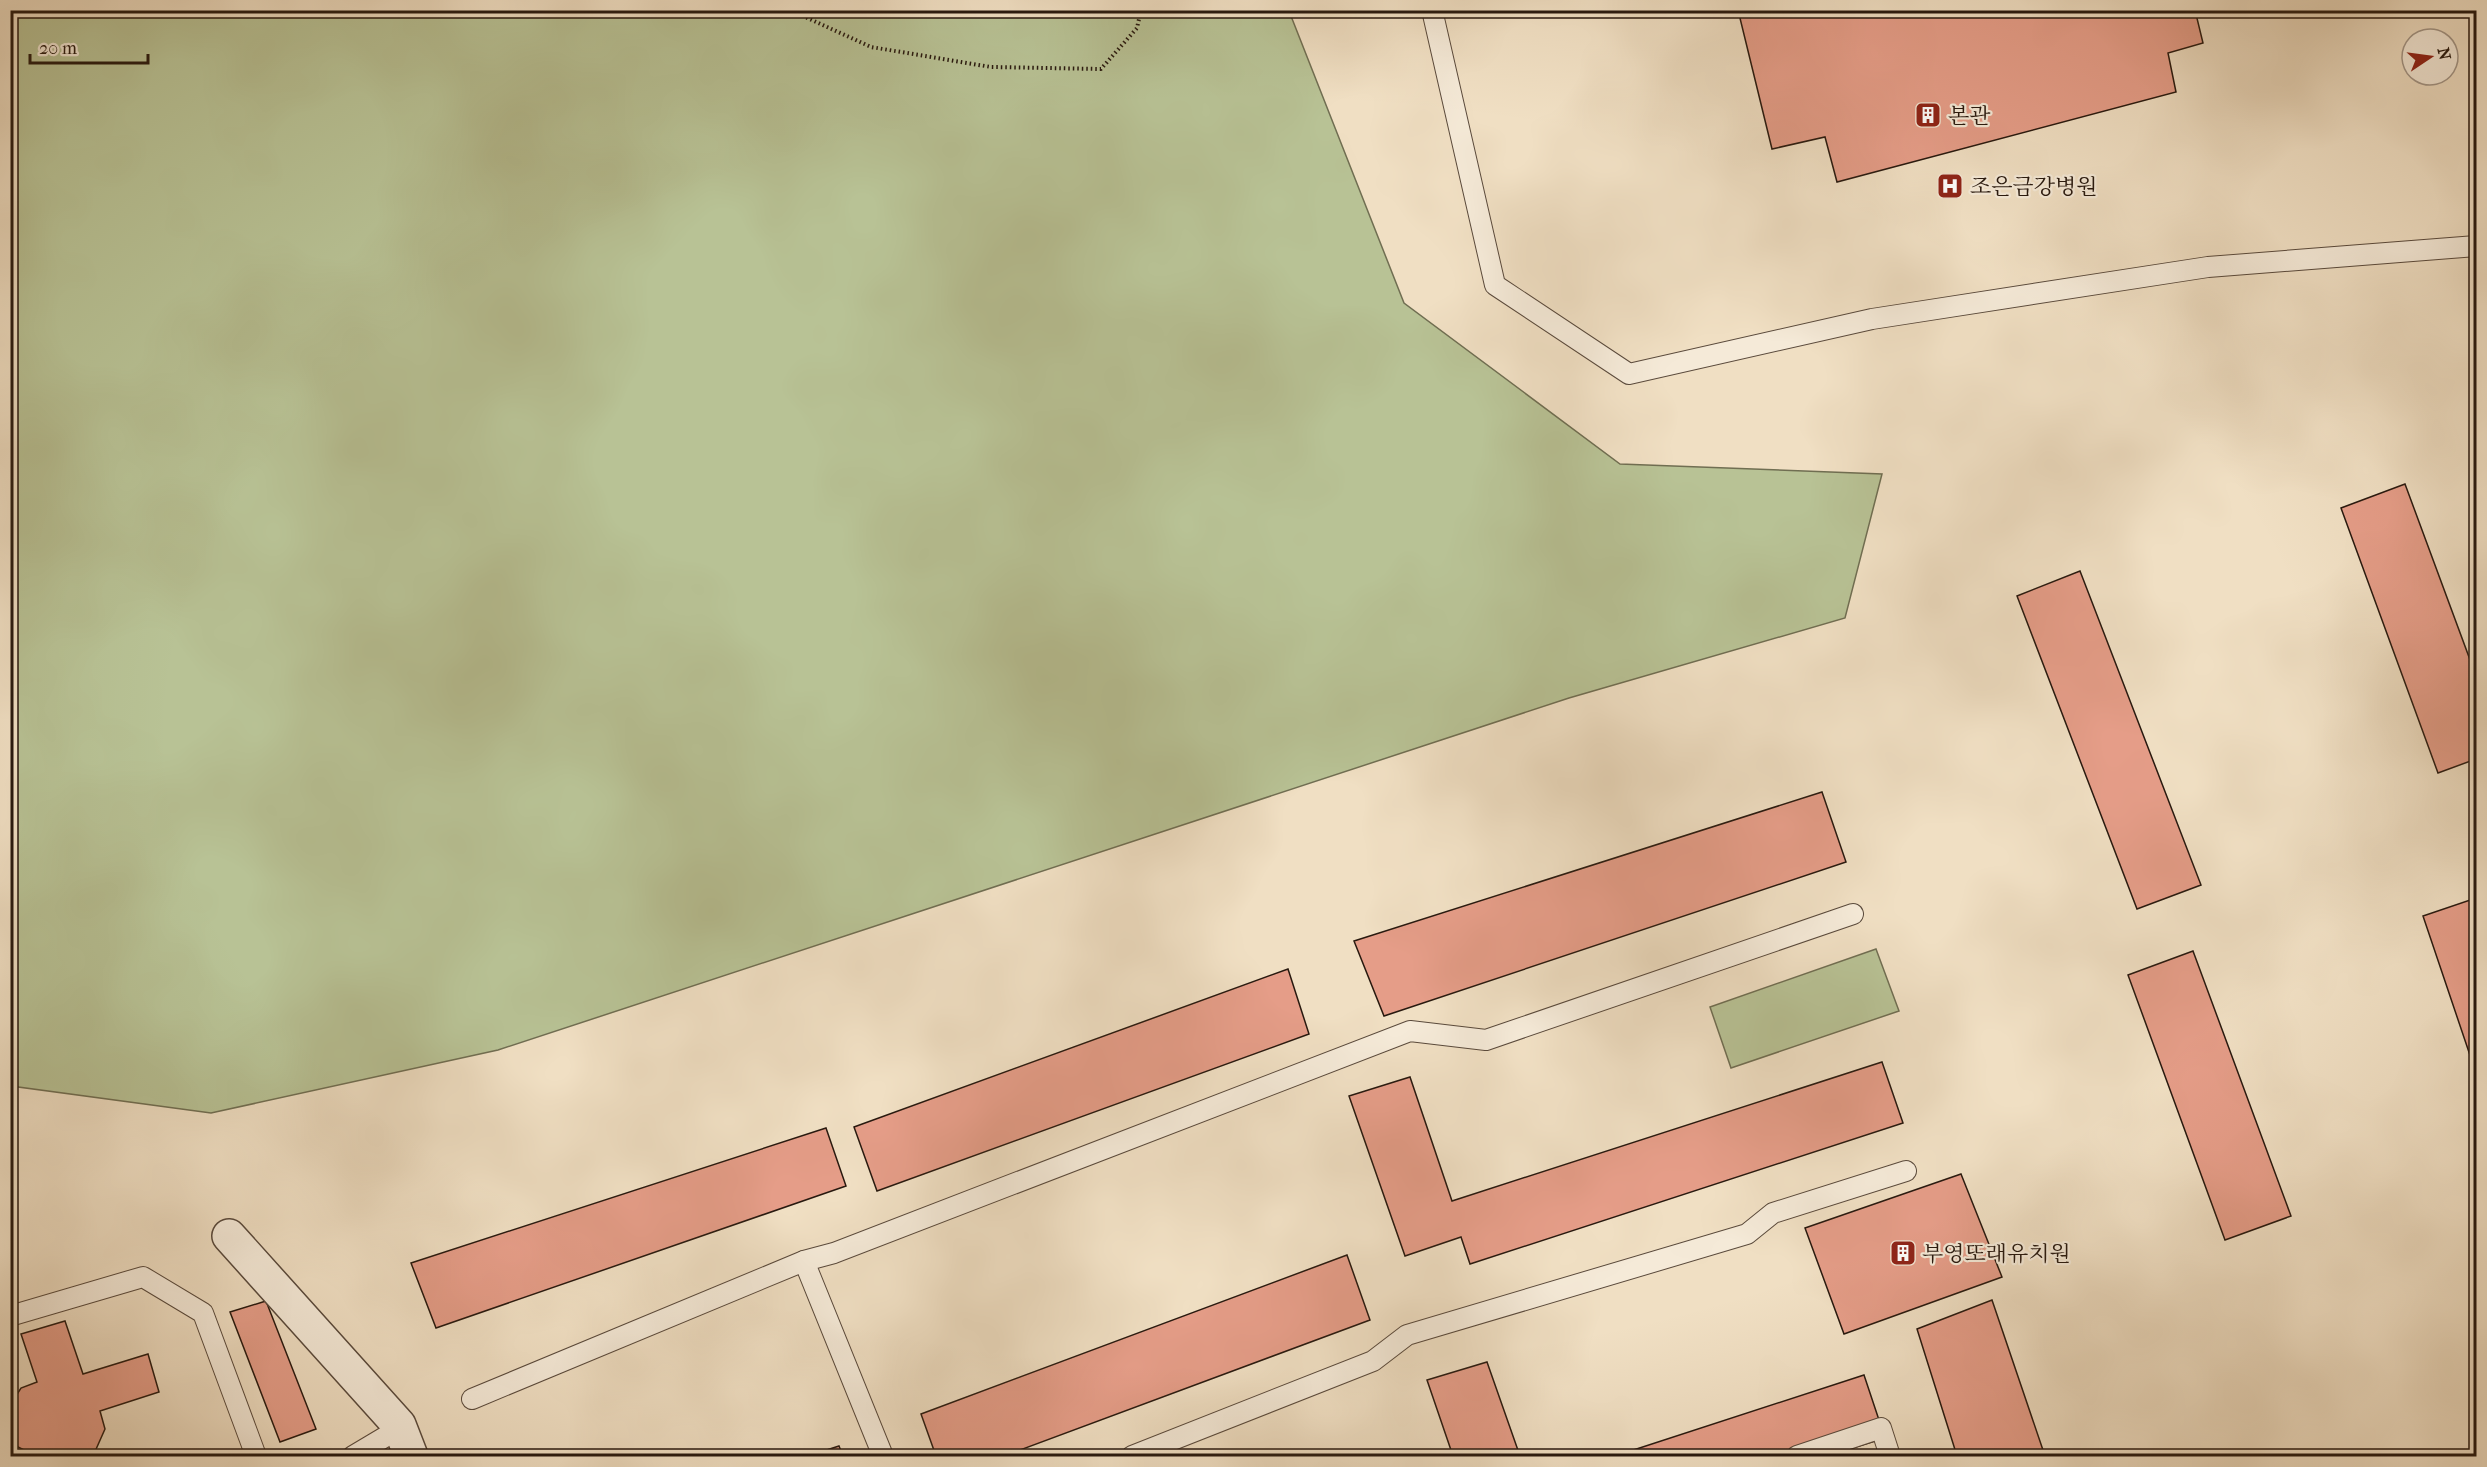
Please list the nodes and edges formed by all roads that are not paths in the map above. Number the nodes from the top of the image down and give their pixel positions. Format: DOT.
graph roads {
  1 [pos="1432,10"];
  2 [pos="2476,246"];
  3 [pos="1852,914"];
  4 [pos="1906,1171"];
  5 [pos="229,1236"];
  6 [pos="804,1261"];
  7 [pos="10,1316"];
  8 [pos="472,1399"];
  9 [pos="406,1442"];
  10 [pos="256,1456"];
  11 [pos="352,1456"];
  12 [pos="883,1456"];
  13 [pos="1132,1456"];
  14 [pos="1797,1456"];
  15 [pos="1890,1456"];
  1 -- 2 [label="lane"];
  3 -- 6 [label="lane"];
  4 -- 13 [label="lane"];
  5 -- 9 [label="street"];
  6 -- 8 [label="lane"];
  6 -- 12 [label="lane"];
  7 -- 10 [label="lane"];
  9 -- 11 [label="lane"];
  14 -- 15 [label="lane"];
}
